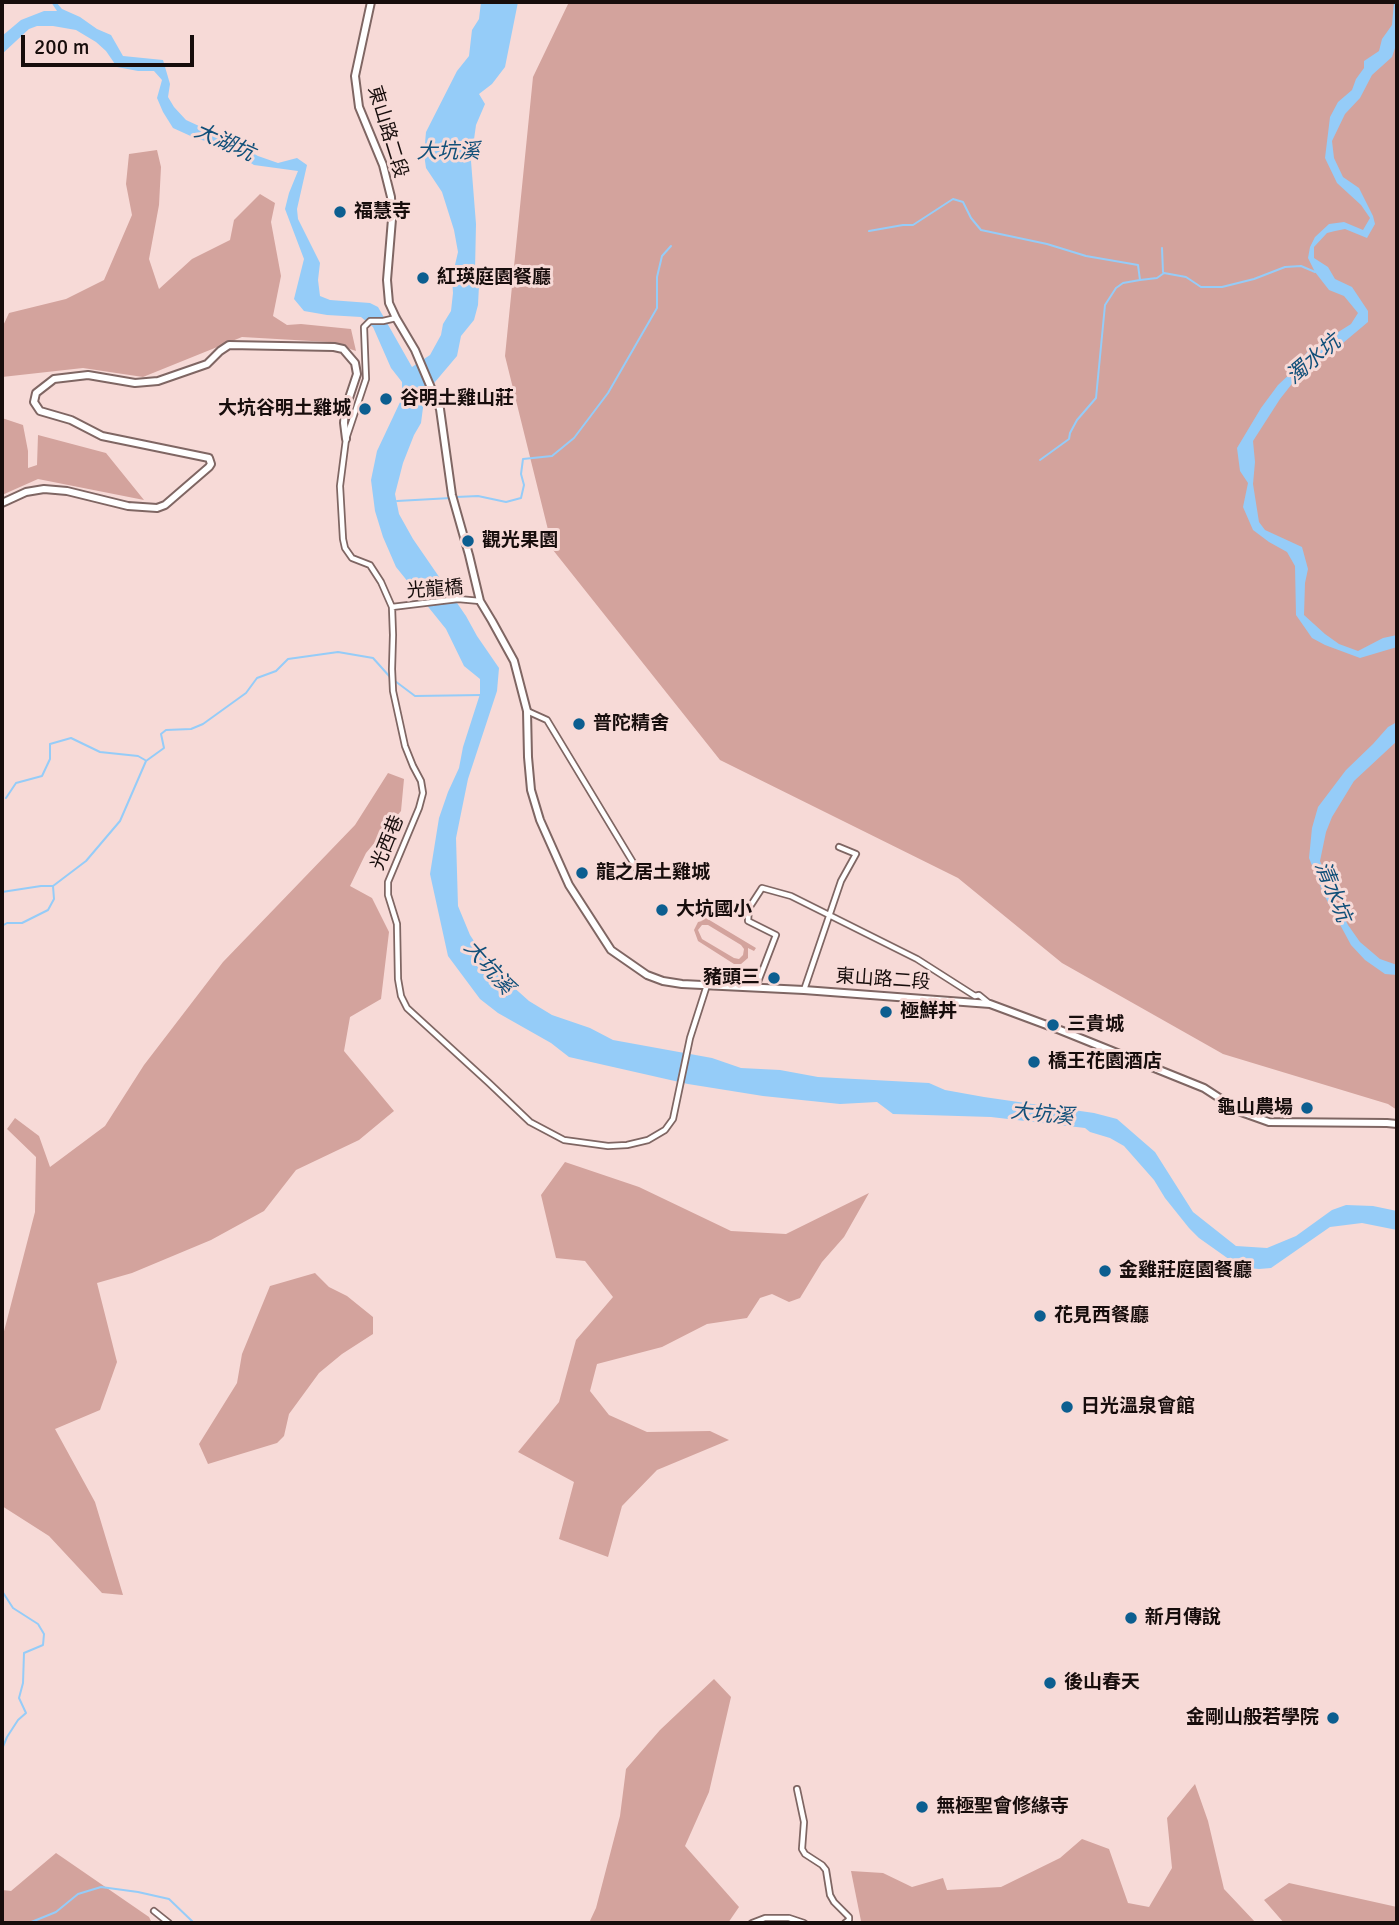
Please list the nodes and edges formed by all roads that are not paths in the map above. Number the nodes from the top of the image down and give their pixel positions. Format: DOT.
graph roads {
  1 [pos="371,2"];
  2 [pos="396,318"];
  3 [pos="346,439"];
  4 [pos="2,503"];
  5 [pos="480,601"];
  6 [pos="392,607"];
  7 [pos="527,711"];
  8 [pos="839,847"];
  9 [pos="638,869"];
  10 [pos="829,915"];
  11 [pos="707,985"];
  12 [pos="756,987"];
  13 [pos="804,990"];
  14 [pos="990,1004"];
  15 [pos="1397,1124"];
  16 [pos="797,1789"];
  17 [pos="154,1911"];
  18 [pos="169,1923"];
  19 [pos="752,1923"];
  20 [pos="804,1923"];
  21 [pos="845,1923"];
  1 -- 2 [label="main road, 東山路二段"];
  2 -- 3 [label="street, 光西巷"];
  2 -- 5 [label="main road, 東山路二段"];
  3 -- 4 [label="main road, 光西巷"];
  3 -- 6 [label="street, 光西巷"];
  5 -- 6 [label="street, 光龍橋"];
  5 -- 7 [label="main road, 東山路二段"];
  6 -- 11 [label="street, 光西巷"];
  7 -- 9 [label="street"];
  7 -- 11 [label="main road, 東山路二段"];
  8 -- 10 [label="street"];
  10 -- 12 [label="street"];
  10 -- 13 [label="street"];
  10 -- 14 [label="street"];
  11 -- 12 [label="main road, 東山路二段"];
  12 -- 13 [label="main road, 東山路二段"];
  13 -- 14 [label="main road, 東山路二段"];
  14 -- 15 [label="main road, 東山路二段"];
  16 -- 21 [label="street"];
  17 -- 18 [label="street"];
  19 -- 20 [label="street"];
}
